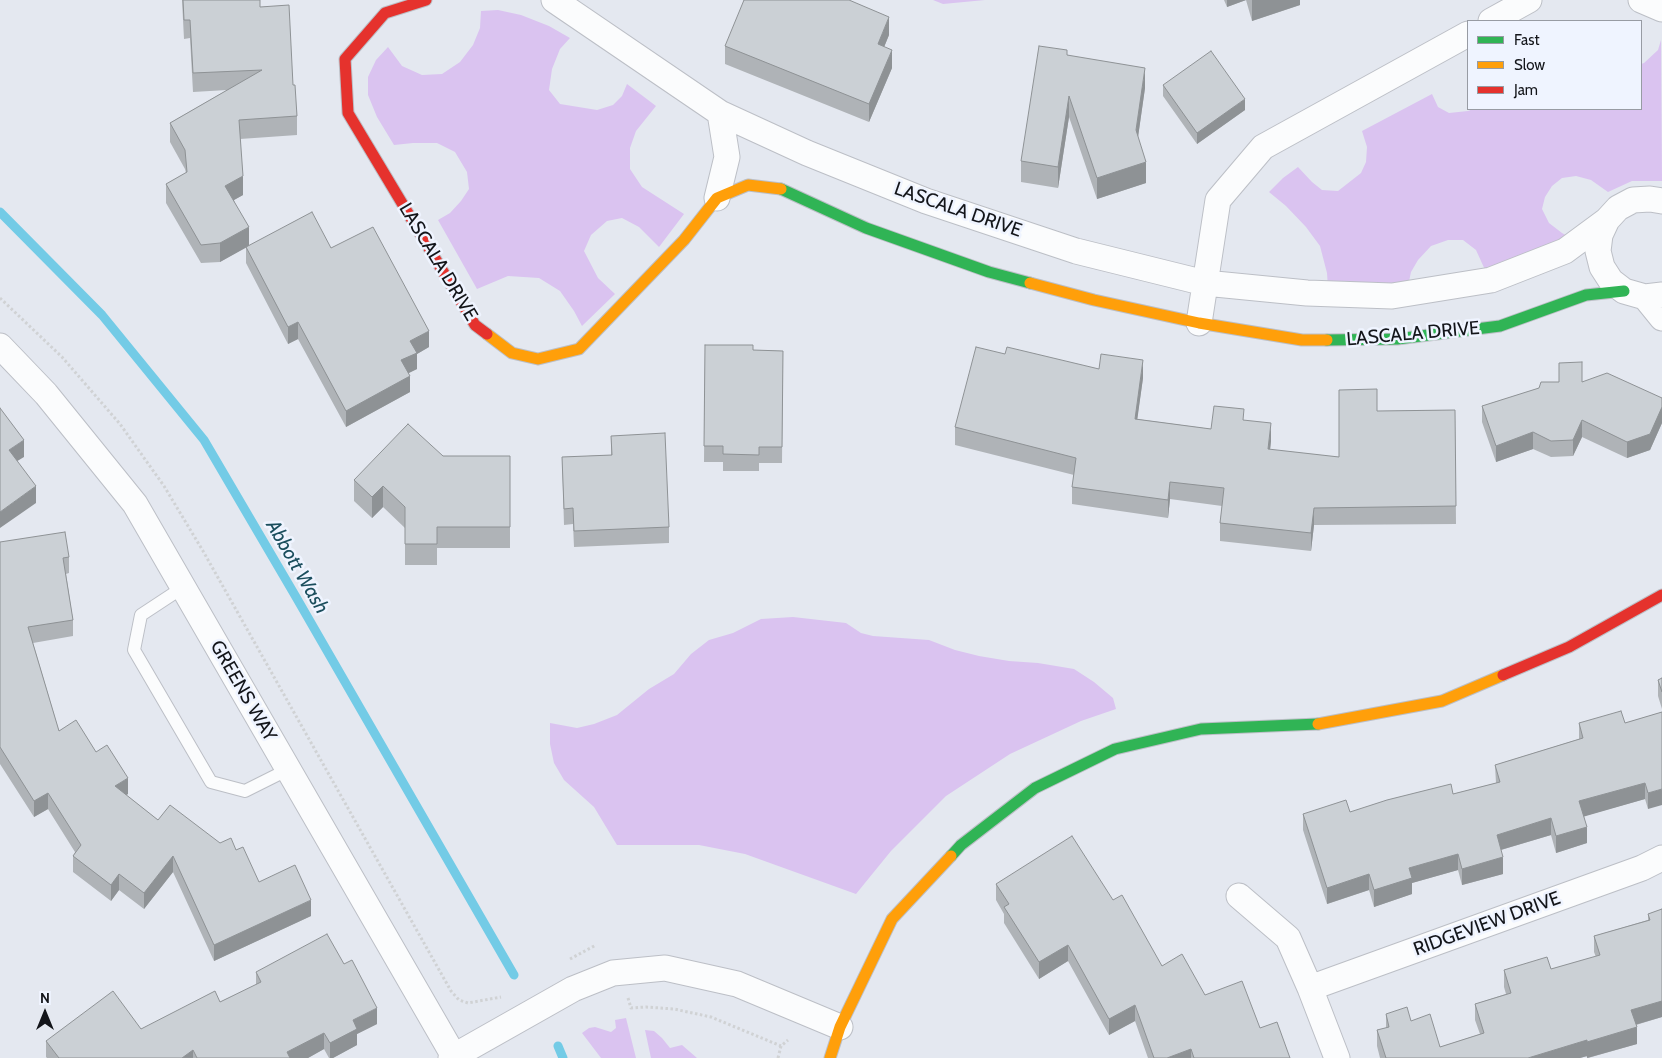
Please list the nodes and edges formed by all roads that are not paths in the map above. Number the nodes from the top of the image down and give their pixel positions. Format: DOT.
graph roads {
  1 [pos="426,0"];
  2 [pos="554,0"];
  3 [pos="1529,0"];
  4 [pos="1641,0"];
  5 [pos="1662,9"];
  6 [pos="1493,20"];
  7 [pos="1467,35"];
  8 [pos="720,113"];
  9 [pos="716,198"];
  10 [pos="1658,198"];
  11 [pos="1607,220"];
  12 [pos="1205,283"];
  13 [pos="1644,294"];
  14 [pos="1662,318"];
  15 [pos="1199,323"];
  16 [pos="0,346"];
  17 [pos="182,588"];
  18 [pos="1662,595"];
  19 [pos="289,769"];
  20 [pos="1662,858"];
  21 [pos="1239,896"];
  22 [pos="1310,988"];
  23 [pos="840,1026"];
  24 [pos="453,1057"];
  25 [pos="830,1058"];
  26 [pos="1337,1058"];
  1 -- 9 [label="street, LASCALA DRIVE"];
  2 -- 8 [label="street, LASCALA DRIVE"];
  3 -- 6 [label="street"];
  4 -- 5 [label="street"];
  7 -- 12 [label="street"];
  8 -- 9 [label="street, LASCALA DRIVE"];
  8 -- 12 [label="street, LASCALA DRIVE"];
  9 -- 15 [label="street, LASCALA DRIVE"];
  10 -- 11 [label="street, LASCALA DRIVE"];
  11 -- 12 [label="street, LASCALA DRIVE"];
  11 -- 13 [label="street"];
  12 -- 15 [label="street"];
  13 -- 14 [label="street"];
  13 -- 15 [label="street, LASCALA DRIVE"];
  16 -- 17 [label="street, GREENS WAY"];
  17 -- 19 [label="street, GREENS WAY"];
  17 -- 19 [label="lane"];
  18 -- 23 [label="street"];
  19 -- 24 [label="street, GREENS WAY"];
  20 -- 22 [label="street, RIDGEVIEW DRIVE"];
  21 -- 22 [label="street"];
  22 -- 26 [label="street"];
  23 -- 24 [label="street"];
  23 -- 25 [label="street"];
}
